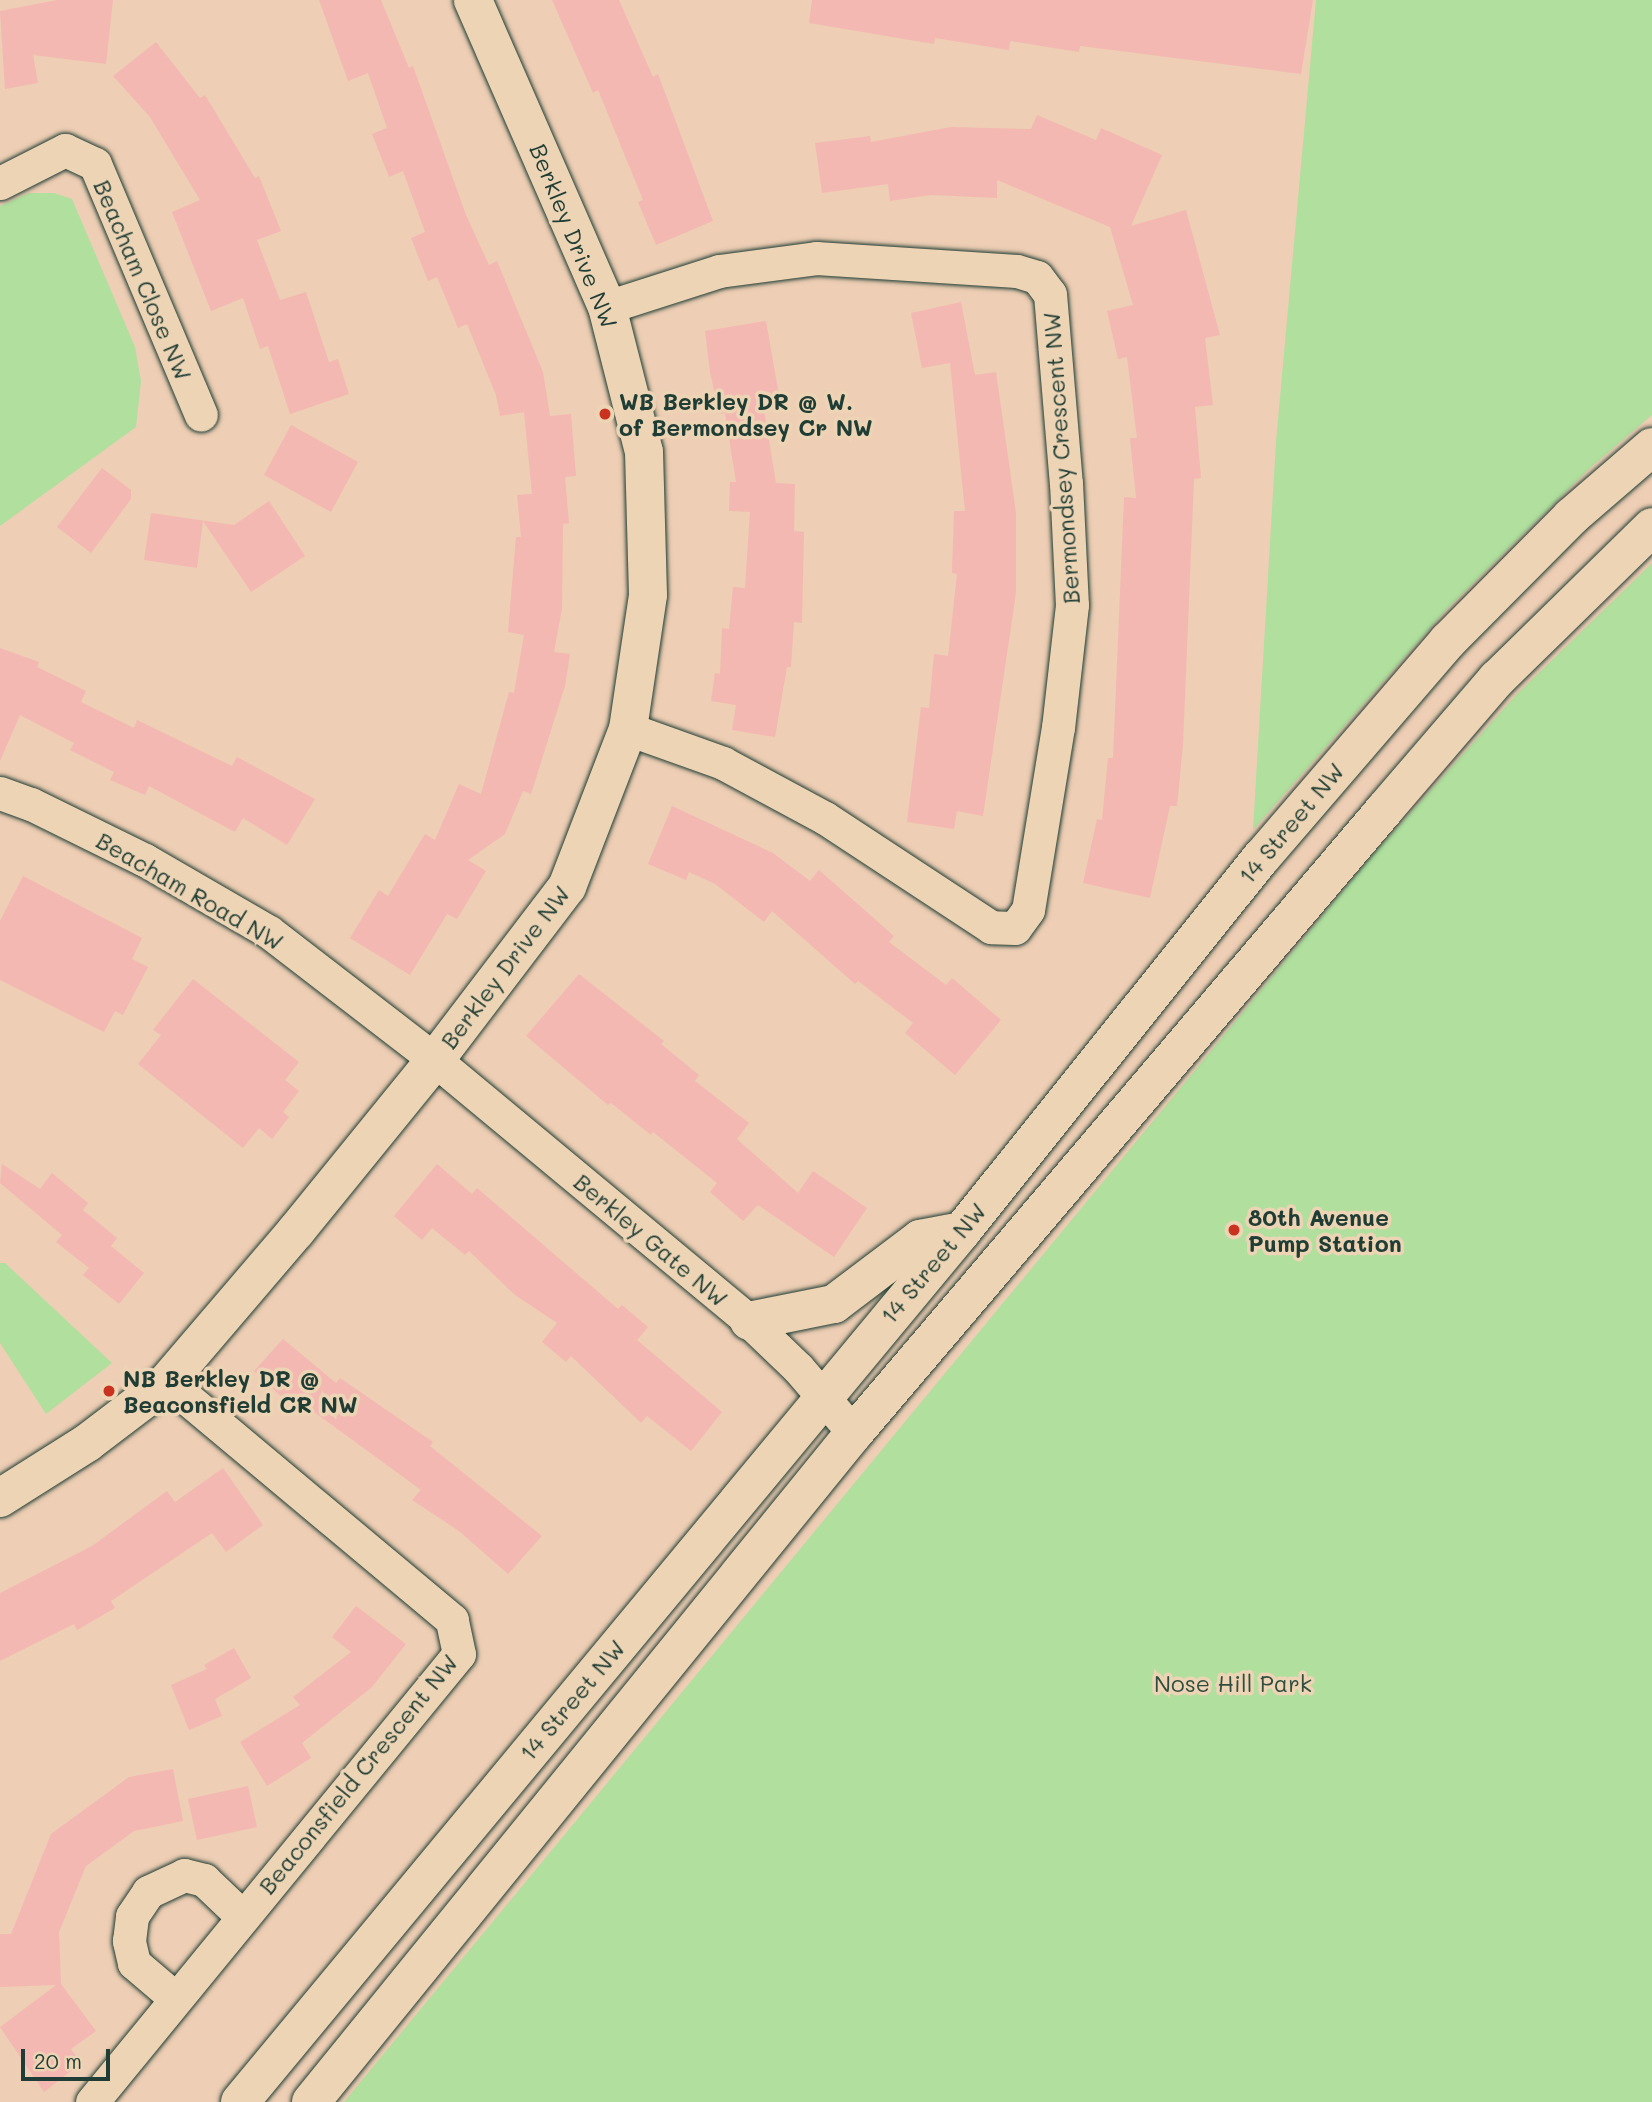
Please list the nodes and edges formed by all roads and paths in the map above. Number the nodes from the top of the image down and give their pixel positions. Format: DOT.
graph roads {
  1 [pos="473,0"];
  2 [pos="0,183"];
  3 [pos="607,307"];
  4 [pos="201,415"];
  5 [pos="1652,447"];
  6 [pos="1652,527"];
  7 [pos="628,729"];
  8 [pos="0,793"];
  9 [pos="435,1060"];
  10 [pos="962,1231"];
  11 [pos="748,1321"];
  12 [pos="167,1382"];
  13 [pos="823,1395"];
  14 [pos="854,1433"];
  15 [pos="0,1498"];
  16 [pos="243,1917"];
  17 [pos="175,1998"];
  18 [pos="92,2102"];
  19 [pos="240,2102"];
  20 [pos="311,2102"];
  1 -- 3 [label="main road, Berkley Drive NW"];
  2 -- 4 [label="street, Beacham Close NW"];
  3 -- 7 [label="main road, Berkley Drive NW"];
  3 -- 7 [label="street, Bermondsey Crescent NW"];
  5 -- 10 [label="main road, 14 Street NW"];
  6 -- 14 [label="main road"];
  7 -- 9 [label="main road, Berkley Drive NW"];
  8 -- 9 [label="street, Beacham Road NW"];
  9 -- 11 [label="street, Berkley Gate NW"];
  9 -- 12 [label="main road, Berkley Drive NW"];
  10 -- 11 [label="main road"];
  10 -- 13 [label="main road, 14 Street NW"];
  11 -- 13 [label="street, Berkley Gate NW"];
  12 -- 15 [label="main road, Berkley Drive NW"];
  12 -- 16 [label="street, Beaconsfield Crescent NW"];
  13 -- 14 [label="street, Berkley Gate NW"];
  13 -- 19 [label="main road, 14 Street NW"];
  14 -- 20 [label="main road"];
  16 -- 17 [label="street, Beaconsfield Crescent NW"];
  16 -- 17 [label="street, Beaconsfield Crescent NW"];
  17 -- 18 [label="street, Beaconsfield Crescent NW"];
}
